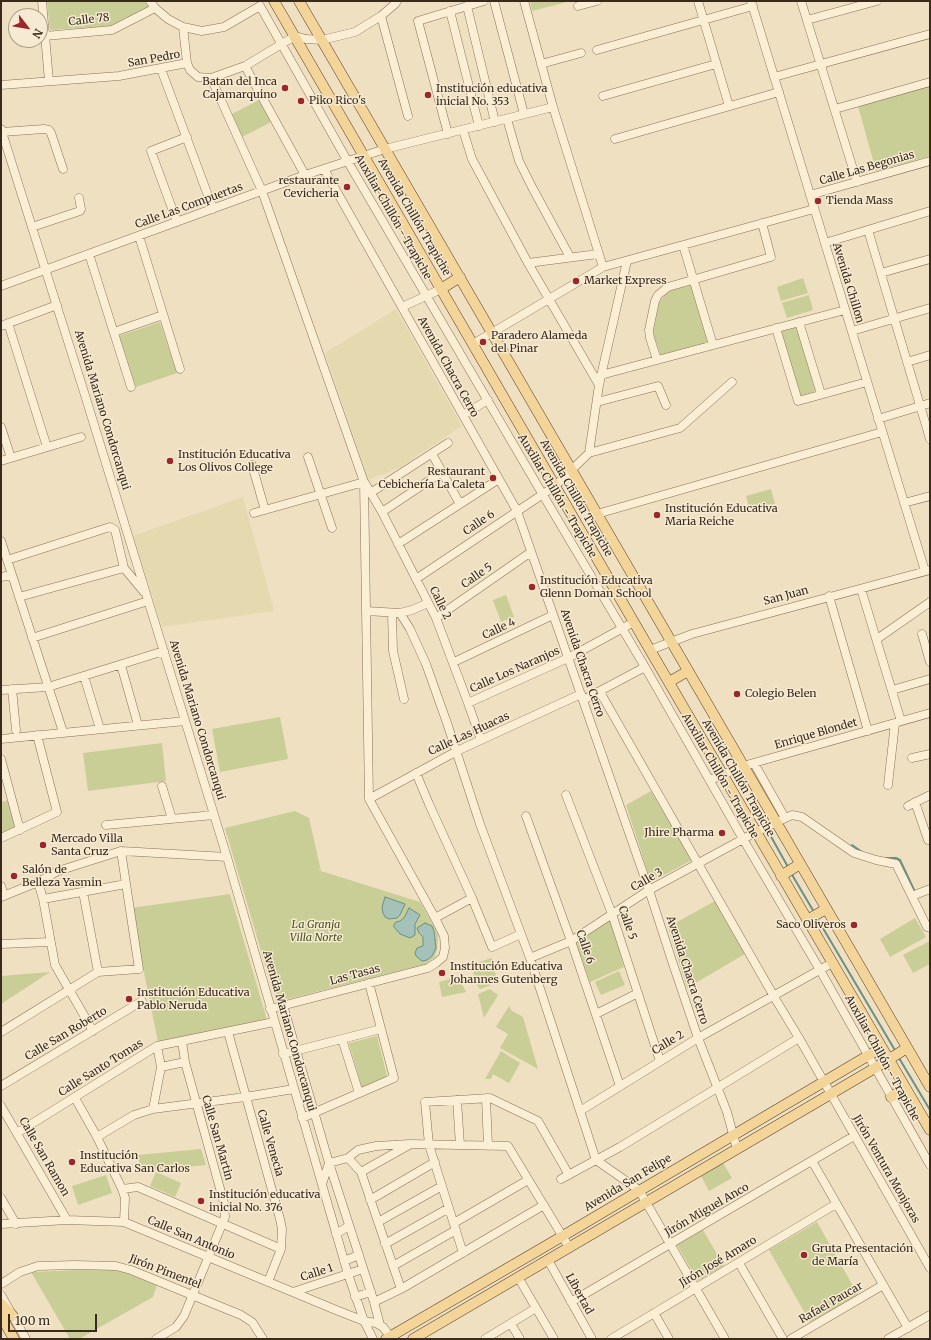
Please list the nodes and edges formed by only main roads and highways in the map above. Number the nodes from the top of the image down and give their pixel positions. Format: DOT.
graph roads {
  1 [pos="274,1"];
  2 [pos="299,1"];
  3 [pos="460,277"];
  4 [pos="441,289"];
  5 [pos="688,671"];
  6 [pos="669,682"];
  7 [pos="800,864"];
  8 [pos="781,876"];
  9 [pos="826,909"];
  10 [pos="807,920"];
  11 [pos="881,1048"];
  12 [pos="907,1048"];
  13 [pos="888,1060"];
  14 [pos="929,1084"];
  15 [pos="905,1088"];
  16 [pos="891,1097"];
  17 [pos="930,1130"];
  18 [pos="1,1304"];
  19 [pos="1,1316"];
  20 [pos="13,1316"];
  21 [pos="390,1338"];
  22 [pos="14,1339"];
  23 [pos="416,1339"];
  1 -- 4 [label="main road, Avenida Chillón Trapiche"];
  2 -- 3 [label="main road, Avenida Chillón Trapiche"];
  3 -- 4 [label="main road"];
  3 -- 5 [label="main road, Avenida Chillón Trapiche"];
  4 -- 6 [label="main road, Avenida Chillón Trapiche"];
  5 -- 6 [label="main road"];
  5 -- 7 [label="main road, Avenida Chillón Trapiche"];
  6 -- 8 [label="main road, Avenida Chillón Trapiche"];
  7 -- 8 [label="main road"];
  7 -- 9 [label="main road, Avenida Chillón Trapiche"];
  8 -- 10 [label="main road, Avenida Chillón Trapiche"];
  9 -- 10 [label="main road"];
  9 -- 12 [label="main road, Avenida Chillón Trapiche"];
  10 -- 11 [label="main road, Avenida Chillón Trapiche"];
  11 -- 13 [label="main road, Avenida Chillón Trapiche"];
  11 -- 21 [label="main road, Avenida San Felipe"];
  12 -- 13 [label="main road"];
  12 -- 14 [label="main road, Avenida Chillón Trapiche"];
  13 -- 15 [label="main road, Avenida Chillón Trapiche"];
  13 -- 23 [label="main road"];
  15 -- 16 [label="main road"];
  15 -- 17 [label="main road, Avenida Chillón Trapiche"];
  18 -- 20 [label="main road"];
  19 -- 22 [label="main road"];
  21 -- 23 [label="main road"];
}
